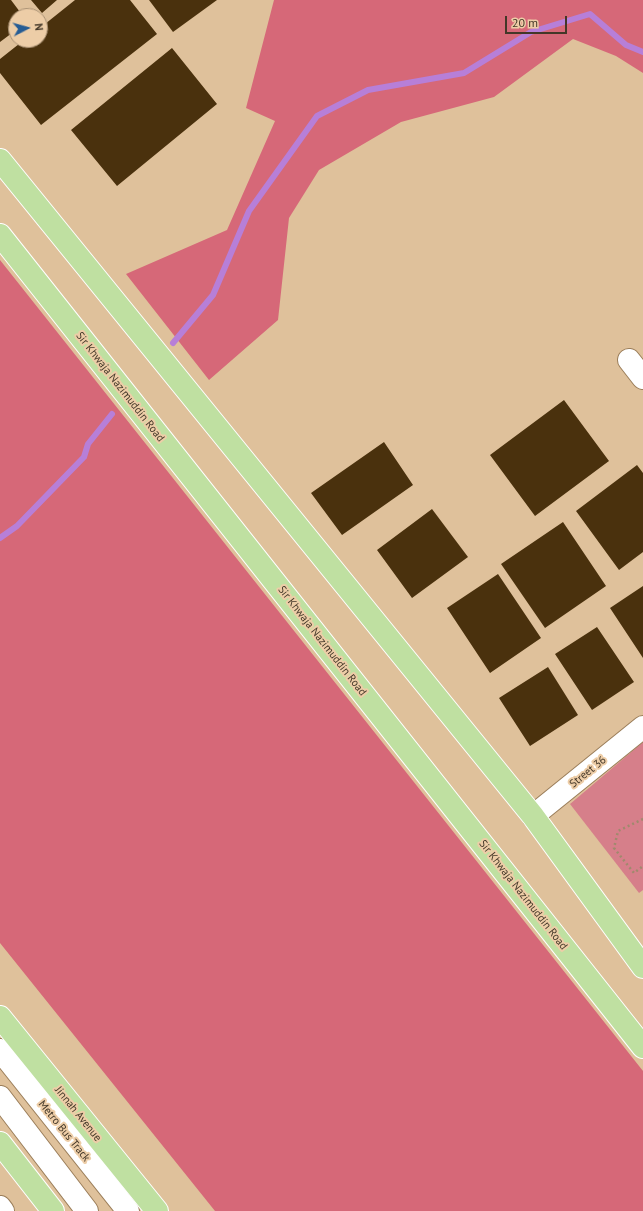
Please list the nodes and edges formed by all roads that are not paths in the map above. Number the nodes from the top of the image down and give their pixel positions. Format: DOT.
graph roads {
  1 [pos="0,160"];
  2 [pos="0,235"];
  3 [pos="629,360"];
  4 [pos="643,378"];
  5 [pos="643,727"];
  6 [pos="533,816"];
  7 [pos="643,967"];
  8 [pos="0,1017"];
  9 [pos="643,1047"];
  10 [pos="0,1050"];
  11 [pos="0,1097"];
  12 [pos="0,1143"];
  13 [pos="0,1207"];
  14 [pos="3,1211"];
  15 [pos="53,1211"];
  16 [pos="87,1211"];
  17 [pos="128,1211"];
  18 [pos="157,1211"];
  1 -- 6 [label="main road"];
  2 -- 9 [label="main road, Sir Khwaja Nazimuddin Road"];
  3 -- 4 [label="street"];
  5 -- 6 [label="street, Street 36"];
  6 -- 7 [label="main road"];
  8 -- 18 [label="main road, Jinnah Avenue"];
  10 -- 17 [label="street, Metro Bus Track"];
  11 -- 16 [label="street"];
  12 -- 15 [label="main road"];
  13 -- 14 [label="street"];
}
